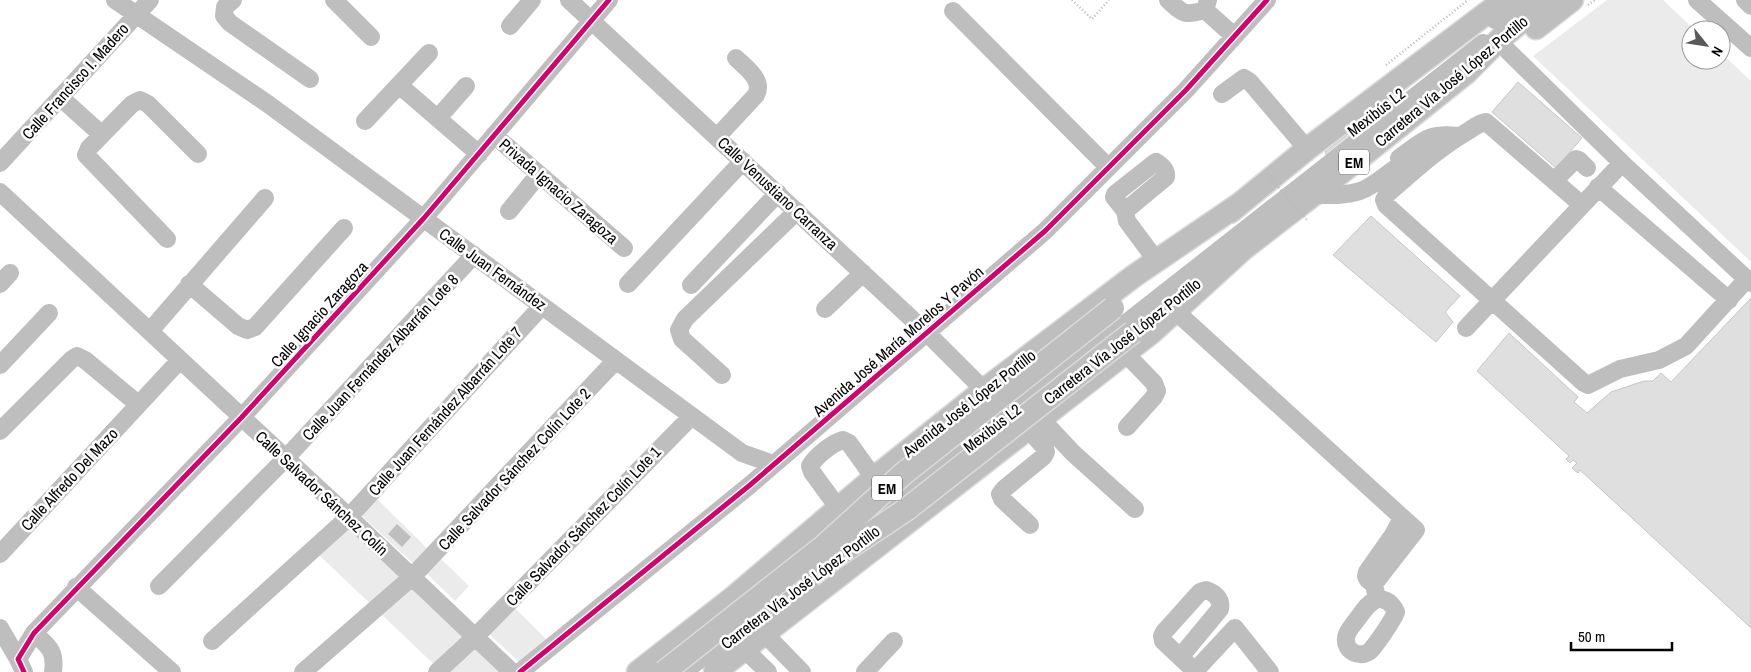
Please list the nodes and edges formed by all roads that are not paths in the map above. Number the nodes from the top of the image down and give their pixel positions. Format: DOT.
graph roads {
  1 [pos="115,0"];
  2 [pos="150,0"];
  3 [pos="233,0"];
  4 [pos="334,0"];
  5 [pos="532,0"];
  6 [pos="569,0"];
  7 [pos="609,0"];
  8 [pos="1168,0"];
  9 [pos="1267,0"];
  10 [pos="1489,0"];
  11 [pos="1504,0"];
  12 [pos="1521,0"];
  13 [pos="1537,0"];
  14 [pos="1548,0"];
  15 [pos="1697,0"];
  16 [pos="1745,0"];
  17 [pos="1580,3"];
  18 [pos="1207,5"];
  19 [pos="1751,6"];
  20 [pos="952,11"];
  21 [pos="136,14"];
  22 [pos="592,20"];
  23 [pos="510,26"];
  24 [pos="1234,36"];
  25 [pos="371,37"];
  26 [pos="1443,46"];
  27 [pos="1751,48"];
  28 [pos="1508,51"];
  29 [pos="430,53"];
  30 [pos="736,58"];
  31 [pos="1466,73"];
  32 [pos="310,79"];
  33 [pos="399,85"];
  34 [pos="466,86"];
  35 [pos="1222,94"];
  36 [pos="60,98"];
  37 [pos="438,118"];
  38 [pos="365,121"];
  39 [pos="494,135"];
  40 [pos="102,136"];
  41 [pos="1459,136"];
  42 [pos="717,137"];
  43 [pos="1307,150"];
  44 [pos="198,154"];
  45 [pos="479,154"];
  46 [pos="1430,157"];
  47 [pos="743,161"];
  48 [pos="0,163"];
  49 [pos="1622,163"];
  50 [pos="1108,167"];
  51 [pos="1587,168"];
  52 [pos="539,174"];
  53 [pos="1554,181"];
  54 [pos="1598,187"];
  55 [pos="1360,191"];
  56 [pos="0,192"];
  57 [pos="778,193"];
  58 [pos="1313,195"];
  59 [pos="265,198"];
  60 [pos="1241,203"];
  61 [pos="1582,205"];
  62 [pos="509,211"];
  63 [pos="797,211"];
  64 [pos="1125,211"];
  65 [pos="424,218"];
  66 [pos="344,228"];
  67 [pos="167,239"];
  68 [pos="624,248"];
  69 [pos="1241,250"];
  70 [pos="474,256"];
  71 [pos="1156,260"];
  72 [pos="863,273"];
  73 [pos="1749,281"];
  74 [pos="189,284"];
  75 [pos="628,284"];
  76 [pos="691,285"];
  77 [pos="1492,300"];
  78 [pos="1728,300"];
  79 [pos="542,306"];
  80 [pos="825,308"];
  81 [pos="1176,309"];
  82 [pos="49,313"];
  83 [pos="1466,328"];
  84 [pos="150,331"];
  85 [pos="927,333"];
  86 [pos="1125,354"];
  87 [pos="180,360"];
  88 [pos="616,360"];
  89 [pos="0,365"];
  90 [pos="722,374"];
  91 [pos="984,390"];
  92 [pos="138,404"];
  93 [pos="692,416"];
  94 [pos="241,418"];
  95 [pos="1034,424"];
  96 [pos="1127,427"];
  97 [pos="0,431"];
  98 [pos="286,458"];
  99 [pos="773,464"];
  100 [pos="874,478"];
  101 [pos="839,509"];
  102 [pos="1135,509"];
  103 [pos="349,517"];
  104 [pos="1030,525"];
  105 [pos="0,554"];
  106 [pos="412,577"];
  107 [pos="159,586"];
  108 [pos="76,587"];
  109 [pos="1375,592"];
  110 [pos="1218,614"];
  111 [pos="748,616"];
  112 [pos="0,628"];
  113 [pos="1235,628"];
  114 [pos="728,632"];
  115 [pos="34,633"];
  116 [pos="475,636"];
  117 [pos="212,641"];
  118 [pos="894,641"];
  119 [pos="1181,656"];
  120 [pos="21,666"];
  121 [pos="1196,671"];
  122 [pos="53,672"];
  123 [pos="172,672"];
  124 [pos="302,672"];
  125 [pos="437,672"];
  126 [pos="512,672"];
  127 [pos="520,672"];
  128 [pos="638,672"];
  129 [pos="664,672"];
  130 [pos="668,672"];
  131 [pos="684,672"];
  132 [pos="688,672"];
  133 [pos="715,672"];
  134 [pos="768,672"];
  135 [pos="802,672"];
  136 [pos="865,672"];
  137 [pos="1270,672"];
  1 -- 21 [label="street, Calle Juan Fernández"];
  2 -- 21 [label="street, Calle Francisco I. Madero"];
  3 -- 32 [label="street"];
  4 -- 25 [label="street"];
  5 -- 23 [label="street"];
  6 -- 22 [label="street, Calle Venustiano Carranza"];
  7 -- 22 [label="street, Calle Ignacio Zaragoza"];
  8 -- 18 [label="street"];
  9 -- 24 [label="street, Avenida José María Morelos Y Pavón"];
  10 -- 26 [label="main road"];
  11 -- 26 [label="main road, Carretera Vía José López Portillo / EM"];
  12 -- 111 [label="street, Mexibús L2"];
  13 -- 111 [label="street, Mexibús L2"];
  14 -- 31 [label="main road, Carretera Vía José López Portillo / EM"];
  15 -- 27 [label="street"];
  16 -- 19 [label="street"];
  17 -- 28 [label="main road"];
  18 -- 24 [label="street"];
  20 -- 50 [label="street"];
  21 -- 36 [label="street, Calle Francisco I. Madero"];
  21 -- 65 [label="street, Calle Juan Fernández"];
  22 -- 39 [label="street, Calle Ignacio Zaragoza"];
  22 -- 42 [label="street, Calle Venustiano Carranza"];
  24 -- 50 [label="street, Avenida José María Morelos Y Pavón"];
  26 -- 43 [label="main road, Carretera Vía José López Portillo / EM"];
  28 -- 31 [label="main road"];
  28 -- 49 [label="street"];
  29 -- 33 [label="street"];
  30 -- 42 [label="street"];
  31 -- 58 [label="main road, Carretera Vía José López Portillo / EM"];
  33 -- 37 [label="street, Privada Ignacio Zaragoza"];
  33 -- 38 [label="street"];
  34 -- 37 [label="street"];
  35 -- 43 [label="street"];
  36 -- 40 [label="street"];
  36 -- 48 [label="street, Calle Francisco I. Madero"];
  37 -- 45 [label="street, Privada Ignacio Zaragoza"];
  39 -- 45 [label="street, Calle Ignacio Zaragoza"];
  39 -- 52 [label="street, Privada Ignacio Zaragoza"];
  40 -- 44 [label="street"];
  40 -- 67 [label="street"];
  41 -- 46 [label="street"];
  41 -- 53 [label="street"];
  41 -- 55 [label="street"];
  42 -- 47 [label="street, Calle Venustiano Carranza"];
  43 -- 60 [label="main road, Carretera Vía José López Portillo / EM"];
  45 -- 65 [label="street, Calle Ignacio Zaragoza"];
  46 -- 55 [label="street"];
  46 -- 77 [label="street"];
  47 -- 57 [label="street, Calle Venustiano Carranza"];
  47 -- 75 [label="street"];
  49 -- 54 [label="street"];
  49 -- 73 [label="street"];
  50 -- 85 [label="street, Avenida José María Morelos Y Pavón"];
  51 -- 53 [label="street"];
  52 -- 62 [label="street"];
  52 -- 68 [label="street, Privada Ignacio Zaragoza"];
  53 -- 61 [label="street"];
  54 -- 61 [label="street"];
  54 -- 78 [label="street"];
  55 -- 58 [label="street"];
  56 -- 84 [label="street, Calle Salvador Sánchez Colín"];
  57 -- 63 [label="street, Calle Venustiano Carranza"];
  57 -- 76 [label="street"];
  58 -- 69 [label="main road, Carretera Vía José López Portillo / EM"];
  59 -- 74 [label="street"];
  60 -- 71 [label="main road, Avenida José López Portillo"];
  60 -- 129 [label="main road, Carretera Vía José López Portillo / EM, bridge"];
  61 -- 77 [label="street"];
  63 -- 72 [label="street, Calle Venustiano Carranza"];
  63 -- 90 [label="street"];
  64 -- 71 [label="street"];
  65 -- 70 [label="street, Calle Juan Fernández"];
  65 -- 94 [label="street, Calle Ignacio Zaragoza"];
  66 -- 74 [label="street"];
  69 -- 81 [label="main road, Avenida José López Portillo"];
  69 -- 132 [label="main road, Carretera Vía José López Portillo / EM, bridge"];
  70 -- 79 [label="street, Calle Juan Fernández"];
  70 -- 98 [label="street, Calle Juan Fernández Albarrán Lote 8"];
  71 -- 91 [label="main road, Avenida José López Portillo"];
  72 -- 80 [label="street"];
  72 -- 85 [label="street, Calle Venustiano Carranza"];
  73 -- 78 [label="street"];
  74 -- 84 [label="street"];
  77 -- 78 [label="street"];
  77 -- 83 [label="street"];
  79 -- 88 [label="street, Calle Juan Fernández"];
  79 -- 103 [label="street, Calle Juan Fernández Albarrán Lote 7"];
  81 -- 86 [label="main road, Avenida José López Portillo"];
  81 -- 109 [label="street"];
  82 -- 89 [label="street"];
  84 -- 87 [label="street, Calle Salvador Sánchez Colín"];
  85 -- 91 [label="street, Calle Venustiano Carranza"];
  85 -- 99 [label="street, Avenida José María Morelos Y Pavón"];
  86 -- 95 [label="main road, Avenida José López Portillo"];
  86 -- 96 [label="street"];
  87 -- 92 [label="street, Calle Alfredo Del Mazo"];
  87 -- 94 [label="street, Calle Salvador Sánchez Colín"];
  88 -- 93 [label="street, Calle Juan Fernández"];
  88 -- 106 [label="street, Calle Salvador Sánchez Colín Lote 2"];
  91 -- 100 [label="main road, Avenida José López Portillo"];
  92 -- 97 [label="street"];
  92 -- 105 [label="street, Calle Alfredo Del Mazo"];
  93 -- 99 [label="street, Calle Juan Fernández"];
  93 -- 116 [label="street, Calle Salvador Sánchez Colín Lote 1"];
  94 -- 98 [label="street, Calle Salvador Sánchez Colín"];
  94 -- 108 [label="street, Calle Ignacio Zaragoza"];
  95 -- 102 [label="street"];
  95 -- 104 [label="street"];
  95 -- 111 [label="main road, Avenida José López Portillo"];
  98 -- 103 [label="street, Calle Salvador Sánchez Colín"];
  98 -- 107 [label="street, Calle Juan Fernández Albarrán Lote 8"];
  99 -- 127 [label="street, Avenida José María Morelos Y Pavón"];
  100 -- 101 [label="main road, Avenida José López Portillo"];
  100 -- 101 [label="street"];
  101 -- 111 [label="main road, Avenida José López Portillo"];
  103 -- 106 [label="street, Calle Salvador Sánchez Colín"];
  103 -- 117 [label="street, Calle Juan Fernández Albarrán Lote 7"];
  106 -- 116 [label="street, Calle Salvador Sánchez Colín"];
  106 -- 124 [label="street, Calle Salvador Sánchez Colín Lote 2"];
  108 -- 115 [label="street, Calle Ignacio Zaragoza"];
  108 -- 123 [label="street"];
  110 -- 113 [label="street"];
  110 -- 119 [label="street"];
  110 -- 119 [label="street"];
  111 -- 114 [label="main road, Avenida José López Portillo"];
  111 -- 114 [label="main road, Avenida José López Portillo"];
  111 -- 135 [label="street"];
  112 -- 120 [label="street"];
  113 -- 121 [label="street"];
  113 -- 137 [label="street"];
  114 -- 128 [label="main road, Avenida José López Portillo"];
  114 -- 130 [label="street"];
  114 -- 131 [label="street"];
  114 -- 133 [label="main road, Avenida José López Portillo"];
  114 -- 134 [label="street"];
  115 -- 120 [label="street, Calle Ignacio Zaragoza"];
  115 -- 122 [label="street"];
  116 -- 125 [label="street, Calle Salvador Sánchez Colín Lote 1"];
  116 -- 126 [label="street, Calle Salvador Sánchez Colín"];
  118 -- 136 [label="street"];
  119 -- 121 [label="street"];
}
